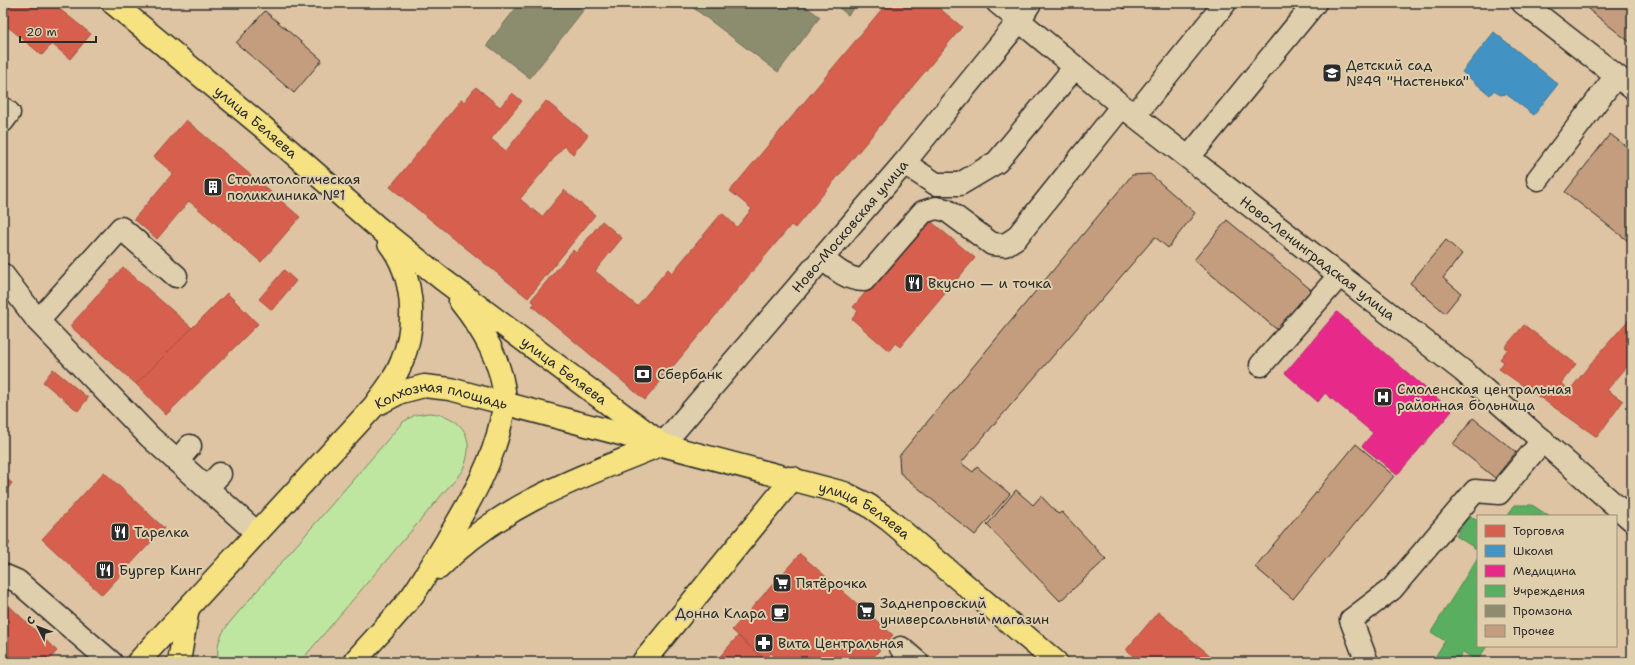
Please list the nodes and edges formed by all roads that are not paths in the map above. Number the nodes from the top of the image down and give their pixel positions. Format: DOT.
graph roads {
  1 [pos="113,3"];
  2 [pos="998,3"];
  3 [pos="1225,3"];
  4 [pos="1315,3"];
  5 [pos="1523,3"];
  6 [pos="1025,12"];
  7 [pos="1075,67"];
  8 [pos="1624,82"];
  9 [pos="3,108"];
  10 [pos="1129,110"];
  11 [pos="3,121"];
  12 [pos="1189,157"];
  13 [pos="904,163"];
  14 [pos="1538,179"];
  15 [pos="376,226"];
  16 [pos="823,259"];
  17 [pos="3,274"];
  18 [pos="1340,275"];
  19 [pos="176,276"];
  20 [pos="442,278"];
  21 [pos="38,321"];
  22 [pos="1261,365"];
  23 [pos="505,403"];
  24 [pos="374,406"];
  25 [pos="1544,440"];
  26 [pos="663,444"];
  27 [pos="793,478"];
  28 [pos="1632,520"];
  29 [pos="257,533"];
  30 [pos="3,575"];
  31 [pos="412,596"];
  32 [pos="188,608"];
  33 [pos="111,662"];
  34 [pos="138,662"];
  35 [pos="179,662"];
  36 [pos="354,662"];
  37 [pos="643,662"];
  38 [pos="1056,662"];
  39 [pos="1367,662"];
  1 -- 15 [label="main road, улица Беляева"];
  2 -- 6 [label="street, Ново-Ленинградская улица"];
  3 -- 10 [label="street"];
  4 -- 12 [label="street"];
  5 -- 8 [label="street"];
  6 -- 7 [label="street, Ново-Ленинградская улица"];
  6 -- 13 [label="street, Ново-Московская улица"];
  7 -- 10 [label="street, Ново-Ленинградская улица"];
  7 -- 13 [label="street"];
  8 -- 14 [label="street"];
  9 -- 11 [label="street"];
  10 -- 12 [label="street, Ново-Ленинградская улица"];
  10 -- 16 [label="street"];
  12 -- 18 [label="street, Ново-Ленинградская улица"];
  13 -- 16 [label="street, Ново-Московская улица"];
  15 -- 20 [label="main road, улица Беляева"];
  15 -- 24 [label="main road"];
  16 -- 26 [label="street, Ново-Московская улица"];
  17 -- 21 [label="street"];
  18 -- 22 [label="street"];
  18 -- 25 [label="street, Ново-Ленинградская улица"];
  19 -- 21 [label="street"];
  20 -- 23 [label="main road"];
  20 -- 26 [label="main road, улица Беляева"];
  21 -- 29 [label="street"];
  23 -- 24 [label="main road, Колхозная площадь"];
  23 -- 26 [label="main road"];
  23 -- 31 [label="main road, Колхозная площадь"];
  24 -- 29 [label="main road, Колхозная площадь"];
  25 -- 28 [label="street, Ново-Ленинградская улица"];
  25 -- 39 [label="street"];
  26 -- 27 [label="main road, улица Беляева"];
  26 -- 31 [label="main road"];
  27 -- 37 [label="main road"];
  27 -- 38 [label="main road, улица Беляева"];
  29 -- 32 [label="main road, Колхозная площадь"];
  30 -- 33 [label="street"];
  31 -- 36 [label="main road, Колхозная площадь"];
  32 -- 34 [label="main road, Колхозная площадь"];
  32 -- 35 [label="main road"];
}
